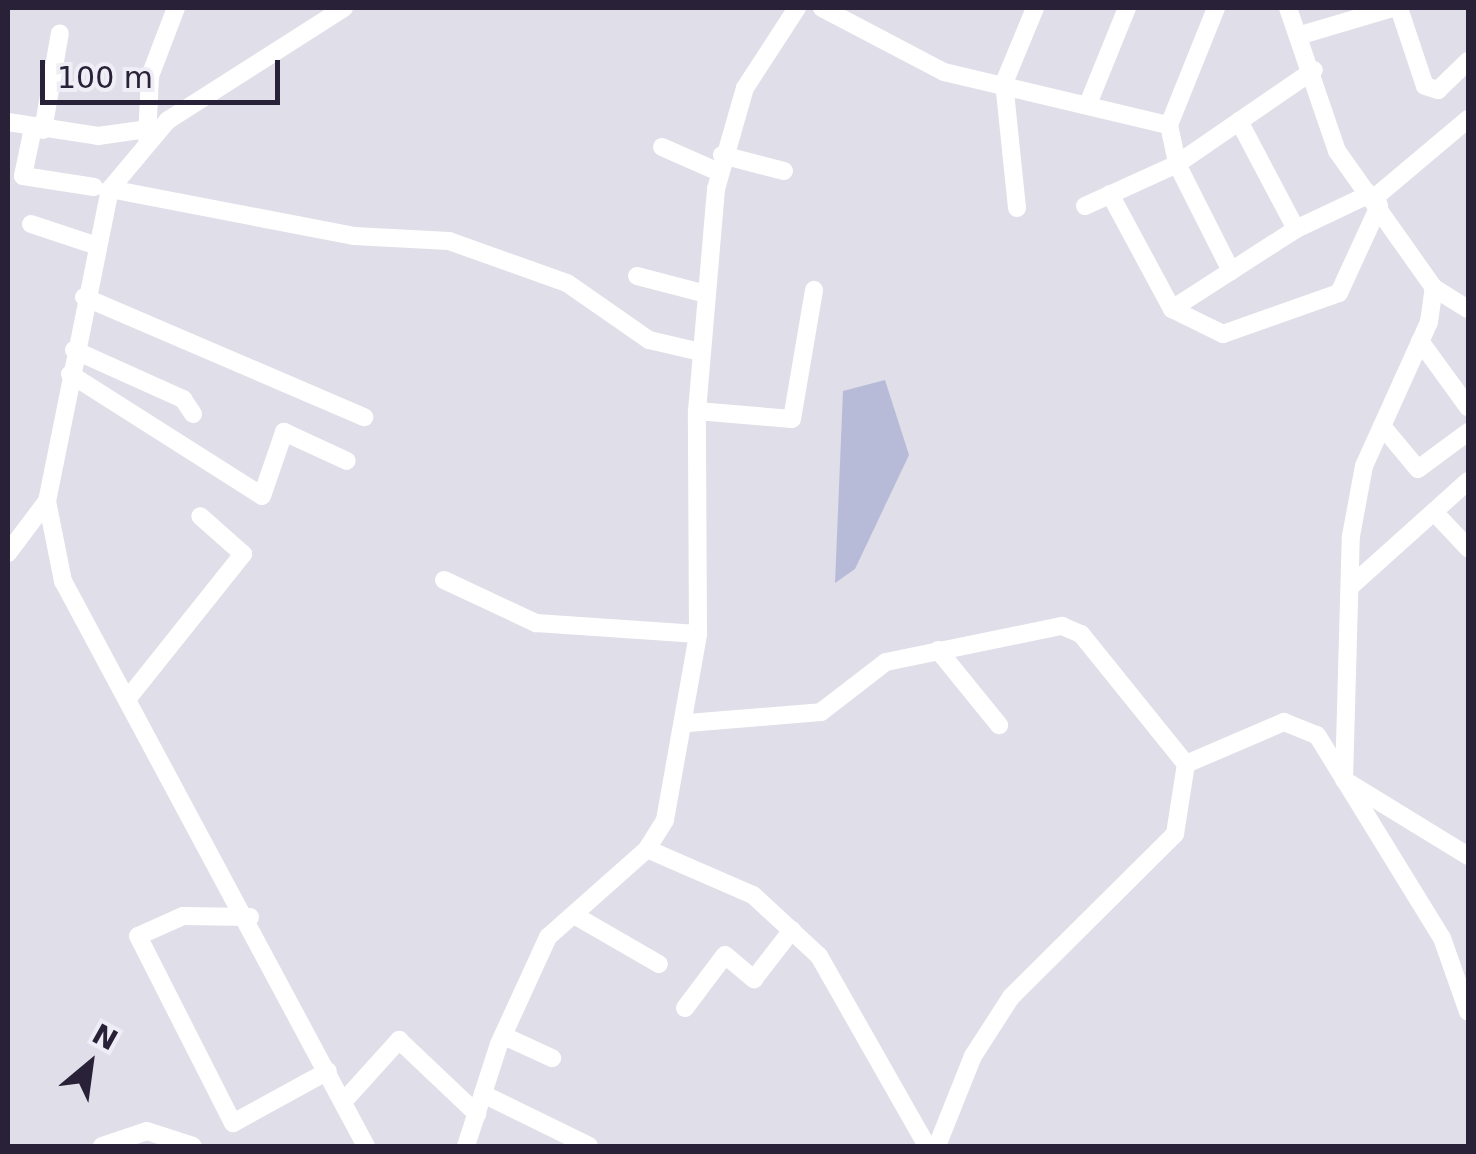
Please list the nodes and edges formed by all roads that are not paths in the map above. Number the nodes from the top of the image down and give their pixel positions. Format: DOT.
graph roads {
  1 [pos="176,8"];
  2 [pos="344,8"];
  3 [pos="796,8"];
  4 [pos="822,8"];
  5 [pos="1035,8"];
  6 [pos="1126,8"];
  7 [pos="1216,8"];
  8 [pos="1288,8"];
  9 [pos="1395,8"];
  10 [pos="1340,15"];
  11 [pos="60,33"];
  12 [pos="1301,35"];
  13 [pos="1468,61"];
  14 [pos="1314,70"];
  15 [pos="1004,83"];
  16 [pos="1088,104"];
  17 [pos="1468,120"];
  18 [pos="8,122"];
  19 [pos="1239,122"];
  20 [pos="1169,125"];
  21 [pos="38,129"];
  22 [pos="143,134"];
  23 [pos="662,147"];
  24 [pos="721,164"];
  25 [pos="1177,164"];
  26 [pos="784,171"];
  27 [pos="102,188"];
  28 [pos="1110,194"];
  29 [pos="1374,200"];
  30 [pos="1085,206"];
  31 [pos="1016,208"];
  32 [pos="31,224"];
  33 [pos="1296,229"];
  34 [pos="94,245"];
  35 [pos="1231,271"];
  36 [pos="638,276"];
  37 [pos="1434,288"];
  38 [pos="814,290"];
  39 [pos="706,294"];
  40 [pos="84,297"];
  41 [pos="1172,309"];
  42 [pos="1468,310"];
  43 [pos="1420,341"];
  44 [pos="74,350"];
  45 [pos="701,352"];
  46 [pos="70,374"];
  47 [pos="1468,407"];
  48 [pos="696,411"];
  49 [pos="193,414"];
  50 [pos="364,417"];
  51 [pos="1382,426"];
  52 [pos="1468,432"];
  53 [pos="347,461"];
  54 [pos="1468,481"];
  55 [pos="47,500"];
  56 [pos="1436,514"];
  57 [pos="200,516"];
  58 [pos="1468,548"];
  59 [pos="8,550"];
  60 [pos="444,580"];
  61 [pos="1351,586"];
  62 [pos="698,634"];
  63 [pos="938,650"];
  64 [pos="128,697"];
  65 [pos="688,723"];
  66 [pos="999,725"];
  67 [pos="1186,764"];
  68 [pos="1344,780"];
  69 [pos="648,849"];
  70 [pos="1468,856"];
  71 [pos="574,914"];
  72 [pos="250,917"];
  73 [pos="792,930"];
  74 [pos="659,964"];
  75 [pos="686,1008"];
  76 [pos="1468,1012"];
  77 [pos="504,1036"];
  78 [pos="552,1058"];
  79 [pos="328,1071"];
  80 [pos="484,1094"];
  81 [pos="343,1102"];
  82 [pos="477,1114"];
  83 [pos="102,1146"];
  84 [pos="193,1146"];
  85 [pos="366,1146"];
  86 [pos="466,1146"];
  87 [pos="589,1146"];
  88 [pos="927,1146"];
  89 [pos="937,1146"];
  1 -- 22 [label="street"];
  2 -- 22 [label="street"];
  3 -- 24 [label="street"];
  4 -- 15 [label="street"];
  5 -- 15 [label="street"];
  6 -- 16 [label="street"];
  7 -- 20 [label="street"];
  8 -- 12 [label="street"];
  9 -- 10 [label="street"];
  9 -- 13 [label="street"];
  10 -- 12 [label="street"];
  11 -- 21 [label="street"];
  12 -- 14 [label="street"];
  14 -- 19 [label="street"];
  14 -- 29 [label="street"];
  15 -- 16 [label="street"];
  15 -- 31 [label="street"];
  16 -- 20 [label="street"];
  17 -- 29 [label="street"];
  18 -- 21 [label="street"];
  19 -- 25 [label="street"];
  19 -- 33 [label="street"];
  20 -- 25 [label="street"];
  21 -- 22 [label="street"];
  21 -- 27 [label="street"];
  22 -- 27 [label="street"];
  23 -- 24 [label="street"];
  24 -- 26 [label="street"];
  24 -- 39 [label="street"];
  25 -- 28 [label="street"];
  25 -- 35 [label="street"];
  27 -- 34 [label="street"];
  27 -- 45 [label="street"];
  28 -- 30 [label="street"];
  28 -- 41 [label="street"];
  29 -- 33 [label="street"];
  29 -- 37 [label="street"];
  29 -- 41 [label="street"];
  32 -- 34 [label="street"];
  33 -- 35 [label="street"];
  34 -- 40 [label="street"];
  35 -- 41 [label="street"];
  36 -- 39 [label="street"];
  37 -- 42 [label="street"];
  37 -- 43 [label="street"];
  38 -- 48 [label="street"];
  39 -- 45 [label="street"];
  40 -- 44 [label="street"];
  40 -- 50 [label="street"];
  43 -- 47 [label="street"];
  43 -- 51 [label="street"];
  44 -- 46 [label="street"];
  44 -- 49 [label="street"];
  45 -- 48 [label="street"];
  46 -- 53 [label="street"];
  46 -- 55 [label="street"];
  48 -- 62 [label="street"];
  51 -- 52 [label="street"];
  51 -- 61 [label="street"];
  54 -- 56 [label="street"];
  55 -- 59 [label="street"];
  55 -- 64 [label="street"];
  56 -- 58 [label="street"];
  56 -- 61 [label="street"];
  57 -- 64 [label="street"];
  60 -- 62 [label="street"];
  61 -- 68 [label="street"];
  62 -- 65 [label="street"];
  63 -- 65 [label="street"];
  63 -- 66 [label="street"];
  63 -- 67 [label="street"];
  64 -- 72 [label="street"];
  65 -- 69 [label="street"];
  67 -- 68 [label="street"];
  67 -- 89 [label="street"];
  68 -- 70 [label="street"];
  68 -- 76 [label="street"];
  69 -- 71 [label="street"];
  69 -- 73 [label="street"];
  71 -- 74 [label="street"];
  71 -- 77 [label="street"];
  72 -- 79 [label="street"];
  72 -- 79 [label="street"];
  73 -- 75 [label="street"];
  73 -- 88 [label="street"];
  77 -- 78 [label="street"];
  77 -- 80 [label="street"];
  79 -- 81 [label="street"];
  80 -- 82 [label="street"];
  80 -- 87 [label="street"];
  81 -- 82 [label="street"];
  81 -- 85 [label="street"];
  82 -- 86 [label="street"];
  83 -- 84 [label="street"];
}
